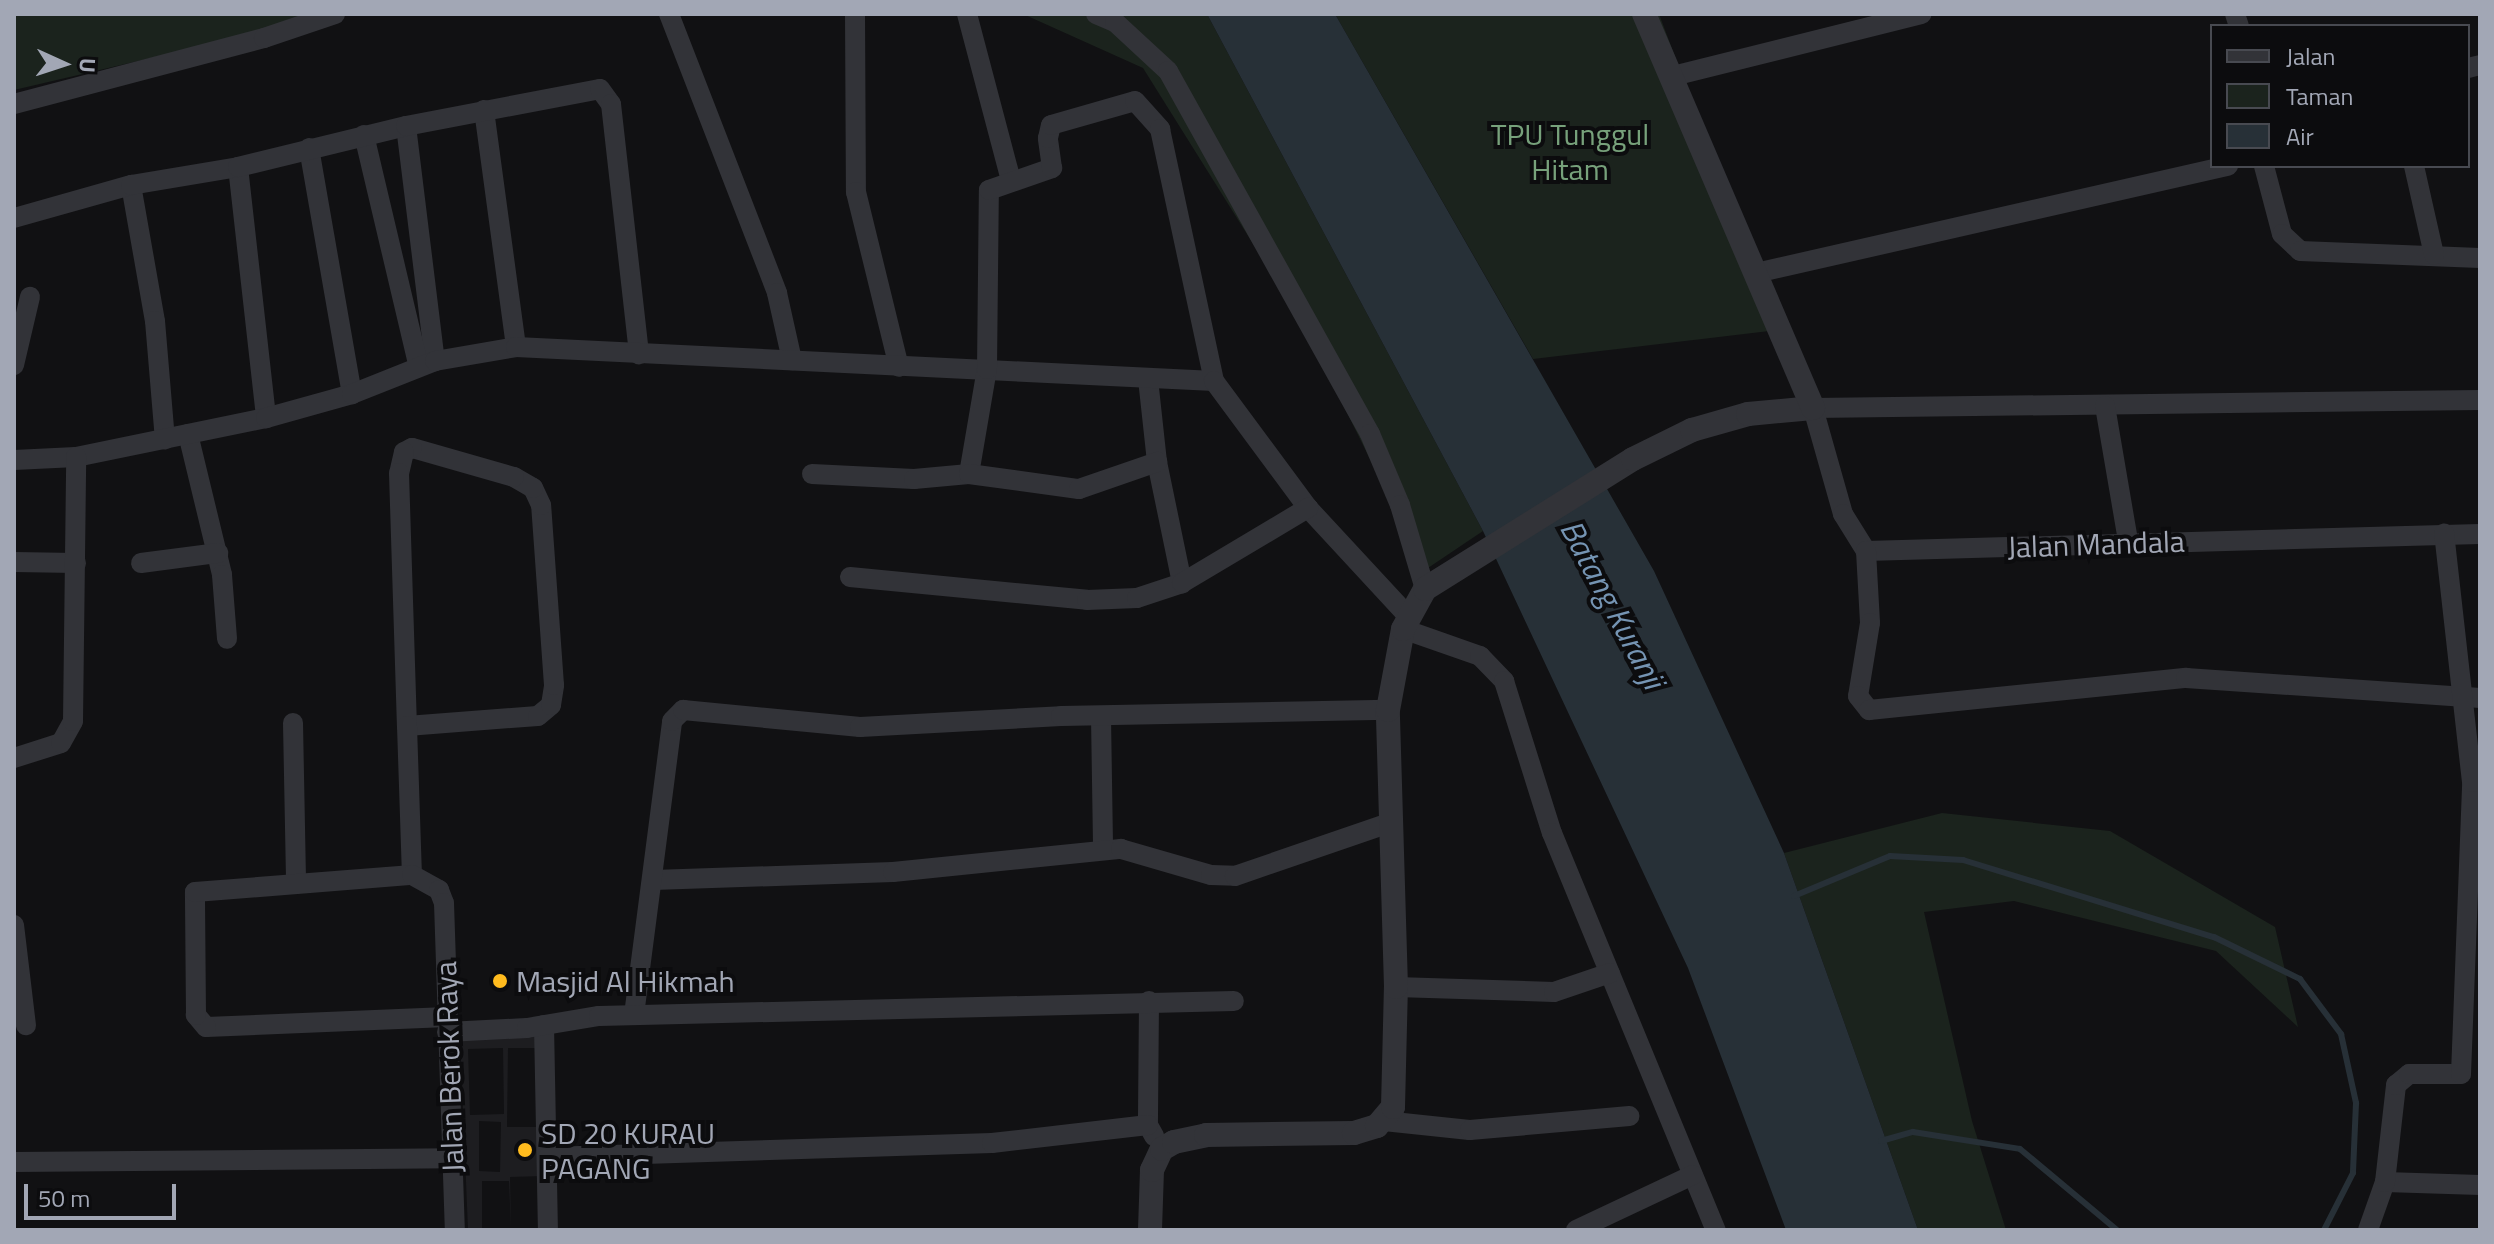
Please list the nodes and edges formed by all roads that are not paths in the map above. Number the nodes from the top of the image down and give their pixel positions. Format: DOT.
graph roads {
  1 [pos="335,14"];
  2 [pos="669,14"];
  3 [pos="855,14"];
  4 [pos="967,14"];
  5 [pos="1096,14"];
  6 [pos="1644,14"];
  7 [pos="1921,14"];
  8 [pos="1673,76"];
  9 [pos="14,104"];
  10 [pos="484,110"];
  11 [pos="406,126"];
  12 [pos="364,135"];
  13 [pos="309,148"];
  14 [pos="238,167"];
  15 [pos="2219,168"];
  16 [pos="2265,168"];
  17 [pos="2414,168"];
  18 [pos="1011,181"];
  19 [pos="131,185"];
  20 [pos="14,218"];
  21 [pos="2434,255"];
  22 [pos="2480,258"];
  23 [pos="1756,273"];
  24 [pos="30,297"];
  25 [pos="516,347"];
  26 [pos="639,354"];
  27 [pos="792,360"];
  28 [pos="427,364"];
  29 [pos="14,365"];
  30 [pos="899,367"];
  31 [pos="987,369"];
  32 [pos="1148,379"];
  33 [pos="1214,381"];
  34 [pos="352,394"];
  35 [pos="2480,400"];
  36 [pos="2105,406"];
  37 [pos="1813,408"];
  38 [pos="266,418"];
  39 [pos="188,434"];
  40 [pos="165,440"];
  41 [pos="76,457"];
  42 [pos="14,460"];
  43 [pos="1157,462"];
  44 [pos="812,474"];
  45 [pos="969,474"];
  46 [pos="1308,508"];
  47 [pos="2444,534"];
  48 [pos="2480,534"];
  49 [pos="2129,546"];
  50 [pos="1866,551"];
  51 [pos="218,553"];
  52 [pos="14,562"];
  53 [pos="76,563"];
  54 [pos="141,563"];
  55 [pos="850,577"];
  56 [pos="1182,583"];
  57 [pos="1425,589"];
  58 [pos="1405,622"];
  59 [pos="227,639"];
  60 [pos="2473,697"];
  61 [pos="1388,710"];
  62 [pos="1101,717"];
  63 [pos="293,723"];
  64 [pos="407,726"];
  65 [pos="14,758"];
  66 [pos="1389,823"];
  67 [pos="1103,850"];
  68 [pos="412,875"];
  69 [pos="653,880"];
  70 [pos="296,884"];
  71 [pos="14,925"];
  72 [pos="1610,973"];
  73 [pos="1396,987"];
  74 [pos="1149,1001"];
  75 [pos="1234,1001"];
  76 [pos="634,1015"];
  77 [pos="447,1024"];
  78 [pos="26,1025"];
  79 [pos="544,1025"];
  80 [pos="2470,1074"];
  81 [pos="1629,1116"];
  82 [pos="1384,1121"];
  83 [pos="1148,1125"];
  84 [pos="1162,1149"];
  85 [pos="548,1157"];
  86 [pos="452,1158"];
  87 [pos="14,1162"];
  88 [pos="1693,1175"];
  89 [pos="2385,1182"];
  90 [pos="2480,1185"];
  91 [pos="455,1230"];
  92 [pos="548,1230"];
  93 [pos="1150,1230"];
  94 [pos="1576,1230"];
  95 [pos="1716,1230"];
  96 [pos="2368,1230"];
  1 -- 9 [label="street"];
  2 -- 27 [label="street"];
  3 -- 30 [label="street"];
  4 -- 18 [label="street"];
  5 -- 57 [label="street"];
  6 -- 8 [label="street"];
  7 -- 8 [label="street"];
  8 -- 23 [label="street"];
  10 -- 11 [label="street"];
  10 -- 25 [label="street"];
  10 -- 26 [label="street"];
  11 -- 12 [label="street"];
  11 -- 28 [label="street"];
  12 -- 13 [label="street"];
  12 -- 28 [label="street"];
  13 -- 14 [label="street"];
  13 -- 34 [label="street"];
  14 -- 19 [label="street"];
  14 -- 38 [label="street"];
  15 -- 23 [label="street"];
  16 -- 21 [label="street"];
  17 -- 21 [label="street"];
  18 -- 31 [label="street"];
  18 -- 33 [label="street"];
  19 -- 20 [label="street"];
  19 -- 40 [label="street"];
  21 -- 22 [label="street"];
  23 -- 37 [label="street"];
  24 -- 29 [label="street"];
  25 -- 26 [label="street"];
  25 -- 28 [label="street"];
  26 -- 27 [label="street"];
  27 -- 30 [label="street"];
  28 -- 34 [label="street"];
  30 -- 31 [label="street"];
  31 -- 32 [label="street"];
  31 -- 45 [label="street"];
  32 -- 33 [label="street"];
  32 -- 43 [label="street"];
  33 -- 46 [label="street"];
  34 -- 38 [label="street"];
  35 -- 36 [label="street"];
  36 -- 37 [label="street"];
  36 -- 49 [label="street"];
  37 -- 50 [label="street"];
  37 -- 57 [label="street"];
  38 -- 39 [label="street"];
  39 -- 40 [label="street"];
  39 -- 51 [label="street"];
  40 -- 41 [label="street"];
  41 -- 42 [label="street"];
  41 -- 53 [label="street"];
  43 -- 45 [label="street"];
  43 -- 56 [label="street"];
  44 -- 45 [label="street"];
  46 -- 56 [label="street"];
  46 -- 58 [label="street"];
  47 -- 48 [label="street, Jalan Mandala"];
  47 -- 49 [label="street, Jalan Mandala"];
  47 -- 60 [label="street"];
  49 -- 50 [label="street, Jalan Mandala"];
  50 -- 60 [label="street"];
  51 -- 54 [label="street"];
  51 -- 59 [label="street"];
  52 -- 53 [label="street"];
  53 -- 65 [label="street"];
  55 -- 56 [label="street"];
  57 -- 58 [label="street"];
  58 -- 61 [label="street"];
  58 -- 72 [label="street"];
  60 -- 80 [label="street"];
  61 -- 62 [label="street"];
  61 -- 66 [label="street"];
  62 -- 67 [label="street"];
  62 -- 69 [label="street"];
  63 -- 70 [label="street"];
  64 -- 64 [label="street"];
  64 -- 68 [label="street"];
  66 -- 67 [label="street"];
  66 -- 73 [label="street"];
  67 -- 69 [label="street"];
  68 -- 70 [label="street"];
  68 -- 77 [label="street, Jalan Berok Raya"];
  69 -- 76 [label="street"];
  70 -- 77 [label="street"];
  71 -- 78 [label="street"];
  72 -- 73 [label="street"];
  72 -- 88 [label="street"];
  73 -- 82 [label="street"];
  74 -- 75 [label="street"];
  74 -- 76 [label="street"];
  74 -- 83 [label="street"];
  76 -- 79 [label="street"];
  77 -- 79 [label="street"];
  77 -- 86 [label="street, Jalan Berok Raya"];
  79 -- 85 [label="street"];
  80 -- 89 [label="street"];
  81 -- 82 [label="street"];
  82 -- 84 [label="street"];
  83 -- 84 [label="street"];
  83 -- 85 [label="street"];
  84 -- 93 [label="street"];
  85 -- 92 [label="street"];
  86 -- 87 [label="street"];
  86 -- 91 [label="street, Jalan Berok Raya"];
  88 -- 94 [label="street"];
  88 -- 95 [label="street"];
  89 -- 90 [label="street"];
  89 -- 96 [label="street"];
}
